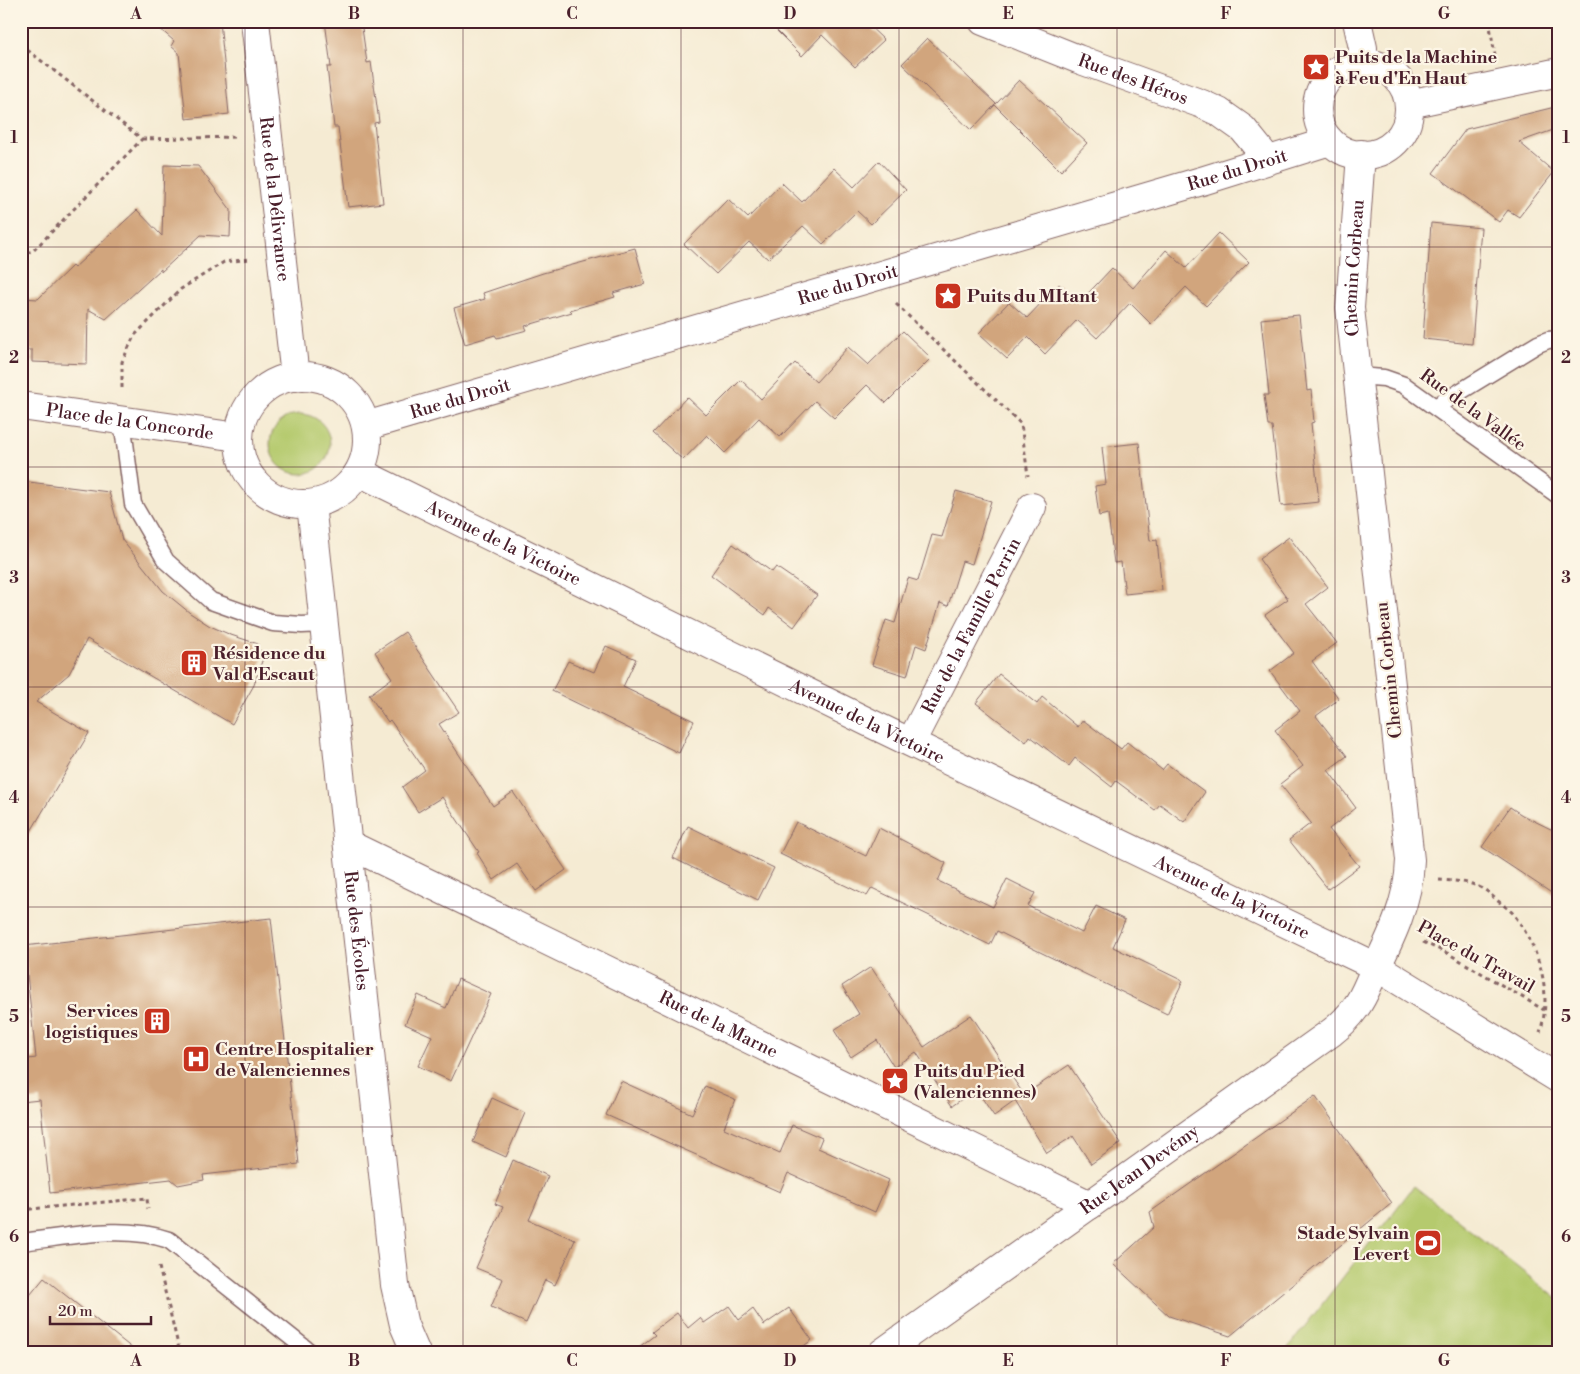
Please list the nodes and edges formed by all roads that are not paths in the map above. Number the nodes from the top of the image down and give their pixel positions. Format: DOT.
graph roads {
  1 [pos="255,21"];
  2 [pos="983,21"];
  3 [pos="1357,21"];
  4 [pos="1362,62"];
  5 [pos="1559,72"];
  6 [pos="1409,104"];
  7 [pos="1330,141"];
  8 [pos="1361,154"];
  9 [pos="1268,160"];
  10 [pos="1559,339"];
  11 [pos="1357,376"];
  12 [pos="296,377"];
  13 [pos="21,406"];
  14 [pos="1435,406"];
  15 [pos="122,420"];
  16 [pos="366,426"];
  17 [pos="238,437"];
  18 [pos="359,472"];
  19 [pos="1559,496"];
  20 [pos="311,504"];
  21 [pos="1032,507"];
  22 [pos="323,624"];
  23 [pos="910,742"];
  24 [pos="348,844"];
  25 [pos="1377,967"];
  26 [pos="1559,1079"];
  27 [pos="1090,1205"];
  28 [pos="21,1242"];
  29 [pos="311,1353"];
  30 [pos="416,1353"];
  31 [pos="882,1353"];
  1 -- 12 [label="street, Rue de la Délivrance"];
  2 -- 9 [label="street, Rue des Héros"];
  3 -- 4 [label="street"];
  4 -- 6 [label="street"];
  4 -- 7 [label="street"];
  5 -- 6 [label="street"];
  6 -- 8 [label="street"];
  7 -- 8 [label="street"];
  7 -- 9 [label="street, Rue du Droit"];
  8 -- 11 [label="street, Chemin Corbeau"];
  9 -- 16 [label="street, Rue du Droit"];
  10 -- 14 [label="lane"];
  11 -- 14 [label="lane, Rue de la Vallée"];
  11 -- 25 [label="street, Chemin Corbeau"];
  12 -- 16 [label="street, Place de la Concorde"];
  12 -- 17 [label="street, Place de la Concorde"];
  13 -- 15 [label="street, Place de la Concorde"];
  14 -- 19 [label="lane, Rue de la Vallée"];
  15 -- 17 [label="street, Place de la Concorde"];
  15 -- 22 [label="lane"];
  16 -- 18 [label="street, Place de la Concorde"];
  17 -- 20 [label="street, Place de la Concorde"];
  18 -- 20 [label="street, Place de la Concorde"];
  18 -- 23 [label="street, Avenue de la Victoire"];
  20 -- 22 [label="street, Rue des Écoles"];
  21 -- 23 [label="street, Rue de la Famille Perrin"];
  22 -- 24 [label="street, Rue des Écoles"];
  23 -- 25 [label="street, Avenue de la Victoire"];
  24 -- 27 [label="street, Rue de la Marne"];
  24 -- 30 [label="street, Rue des Écoles"];
  25 -- 26 [label="street"];
  25 -- 27 [label="street, Rue Jean Devémy"];
  27 -- 31 [label="street, Rue Jean Devémy"];
  28 -- 29 [label="lane"];
}
